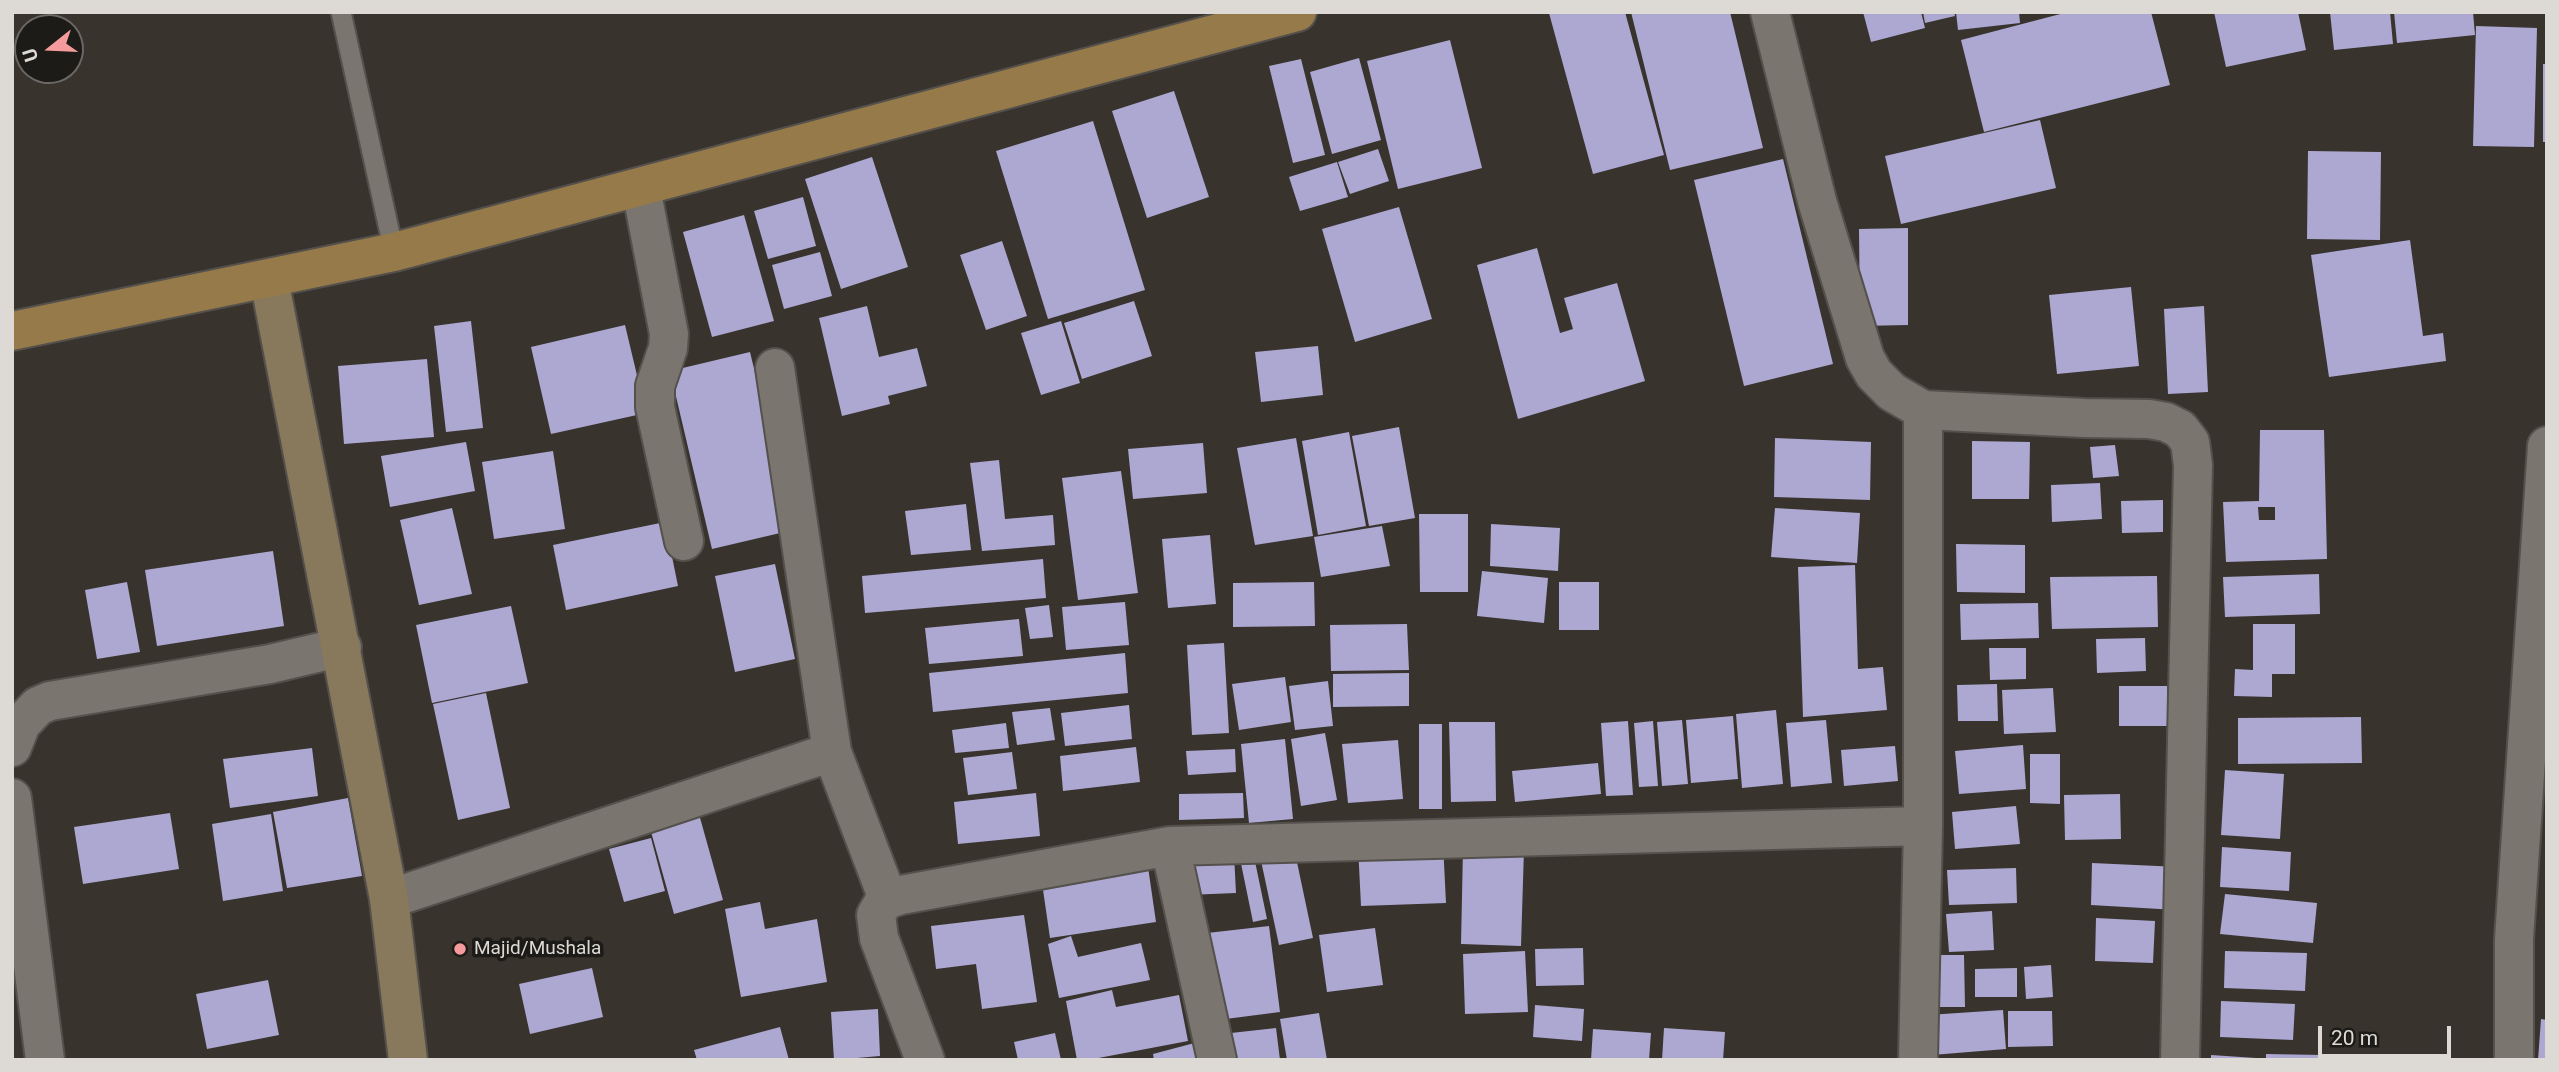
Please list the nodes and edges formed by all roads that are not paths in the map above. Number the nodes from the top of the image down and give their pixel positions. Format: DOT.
graph roads {
  1 [pos="341,12"];
  2 [pos="1770,12"];
  3 [pos="1282,14"];
  4 [pos="641,188"];
  5 [pos="394,252"];
  6 [pos="269,279"];
  7 [pos="15,327"];
  8 [pos="775,368"];
  9 [pos="1923,410"];
  10 [pos="2547,446"];
  11 [pos="2544,504"];
  12 [pos="684,541"];
  13 [pos="342,647"];
  14 [pos="12,747"];
  15 [pos="832,752"];
  16 [pos="12,798"];
  17 [pos="1923,826"];
  18 [pos="1170,846"];
  19 [pos="389,899"];
  20 [pos="888,899"];
  21 [pos="2530,941"];
  22 [pos="12,1057"];
  23 [pos="32,1060"];
  24 [pos="45,1060"];
  25 [pos="408,1060"];
  26 [pos="925,1060"];
  27 [pos="1217,1060"];
  28 [pos="1918,1060"];
  29 [pos="2180,1060"];
  30 [pos="2514,1060"];
  1 -- 5 [label="lane"];
  2 -- 9 [label="street"];
  3 -- 4 [label="main road"];
  4 -- 5 [label="main road"];
  4 -- 12 [label="street"];
  5 -- 6 [label="main road"];
  6 -- 7 [label="main road"];
  6 -- 13 [label="street"];
  8 -- 15 [label="street"];
  9 -- 17 [label="street"];
  9 -- 29 [label="street"];
  10 -- 11 [label="street"];
  11 -- 21 [label="street"];
  13 -- 14 [label="street"];
  13 -- 19 [label="street"];
  15 -- 19 [label="street"];
  15 -- 20 [label="street"];
  16 -- 24 [label="street"];
  17 -- 18 [label="street"];
  17 -- 28 [label="street"];
  18 -- 20 [label="street"];
  18 -- 27 [label="street"];
  19 -- 25 [label="street"];
  20 -- 26 [label="street"];
  21 -- 30 [label="street"];
  22 -- 23 [label="street"];
}
